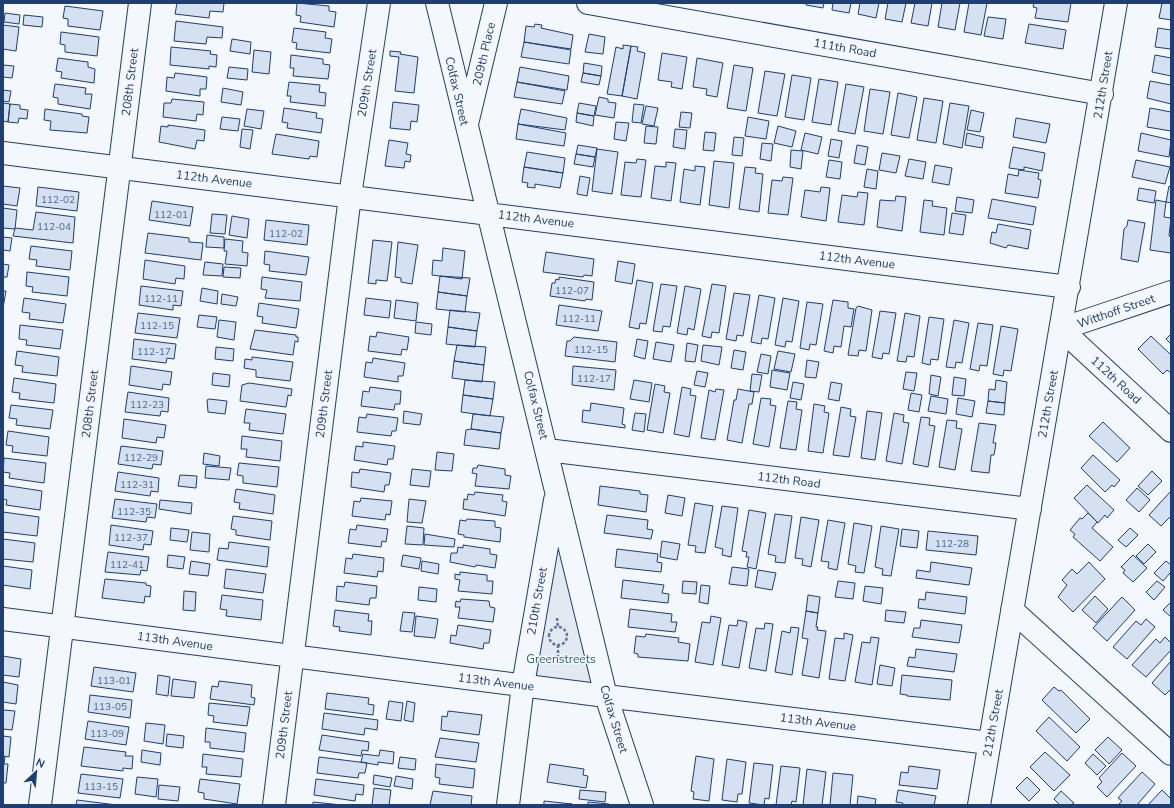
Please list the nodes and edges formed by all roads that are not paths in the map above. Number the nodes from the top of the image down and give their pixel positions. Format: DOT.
graph roads {
  1 [pos="140,3"];
  2 [pos="379,3"];
  3 [pos="437,3"];
  4 [pos="496,3"];
  5 [pos="588,3"];
  6 [pos="1116,3"];
  7 [pos="1102,94"];
  8 [pos="466,129"];
  9 [pos="3,153"];
  10 [pos="119,167"];
  11 [pos="350,196"];
  12 [pos="489,213"];
  13 [pos="1068,287"];
  14 [pos="1171,292"];
  15 [pos="1061,329"];
  16 [pos="1171,431"];
  17 [pos="547,450"];
  18 [pos="556,492"];
  19 [pos="1030,509"];
  20 [pos="1012,610"];
  21 [pos="3,619"];
  22 [pos="62,626"];
  23 [pos="292,657"];
  24 [pos="522,685"];
  25 [pos="606,696"];
  26 [pos="990,743"];
  27 [pos="1171,754"];
  28 [pos="40,805"];
  29 [pos="274,805"];
  30 [pos="508,805"];
  31 [pos="642,805"];
  32 [pos="979,805"];
  1 -- 10 [label="street, 208th Street"];
  2 -- 11 [label="street, 209th Street"];
  3 -- 8 [label="street, Colfax Street"];
  4 -- 8 [label="street, 209th Place"];
  5 -- 7 [label="street, 111th Road"];
  6 -- 7 [label="street, 212th Street"];
  7 -- 13 [label="street, 212th Street"];
  8 -- 12 [label="street, Colfax Street"];
  9 -- 10 [label="street, 112th Avenue"];
  10 -- 11 [label="street, 112th Avenue"];
  10 -- 22 [label="street, 208th Street"];
  11 -- 12 [label="street, 112th Avenue"];
  11 -- 23 [label="street, 209th Street"];
  12 -- 13 [label="street, 112th Avenue"];
  12 -- 17 [label="street, Colfax Street"];
  13 -- 15 [label="street, 212th Street"];
  14 -- 15 [label="street, Witthoff Street"];
  15 -- 16 [label="street, 112th Road"];
  15 -- 19 [label="street, 212th Street"];
  17 -- 18 [label="street, Colfax Street"];
  17 -- 19 [label="street, 112th Road"];
  18 -- 24 [label="street, 210th Street"];
  18 -- 25 [label="street, Colfax Street"];
  19 -- 20 [label="street, 212th Street"];
  20 -- 26 [label="street, 212th Street"];
  20 -- 27 [label="street"];
  21 -- 22 [label="street, 113th Avenue"];
  22 -- 23 [label="street, 113th Avenue"];
  22 -- 28 [label="street, 208th Street"];
  23 -- 24 [label="street, 113th Avenue"];
  23 -- 29 [label="street, 209th Street"];
  24 -- 25 [label="street, 113th Avenue"];
  24 -- 30 [label="street, 210th Street"];
  25 -- 26 [label="street, 113th Avenue"];
  25 -- 31 [label="street, Colfax Street"];
  26 -- 32 [label="street, 212th Street"];
}
